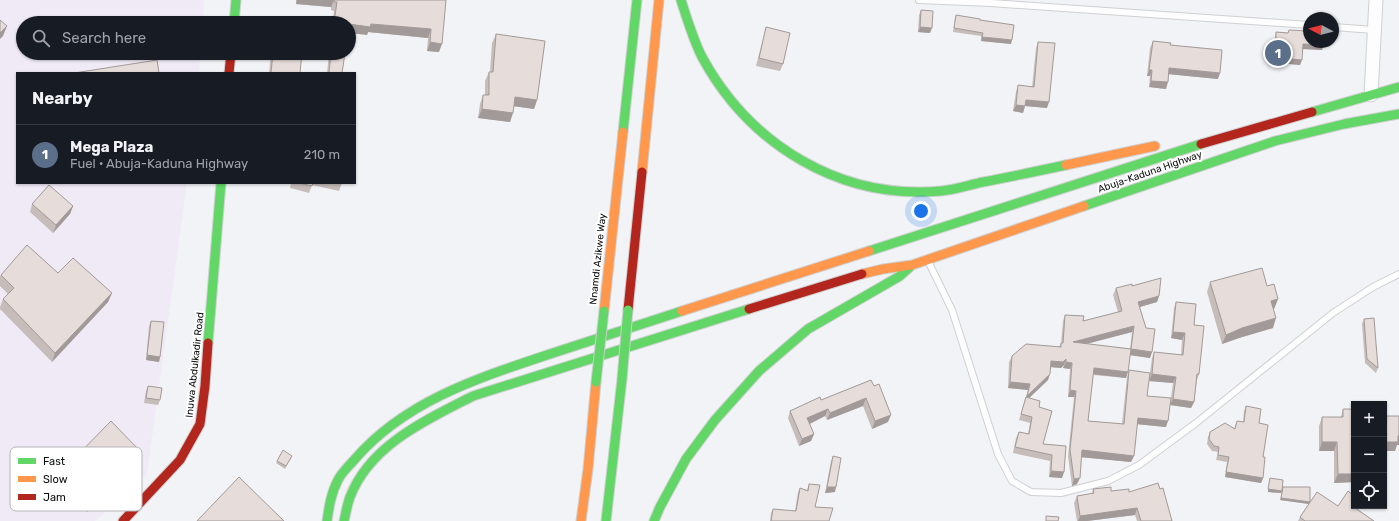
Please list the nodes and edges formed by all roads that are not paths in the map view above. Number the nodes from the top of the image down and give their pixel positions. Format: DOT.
graph roads {
  1 [pos="236,0"];
  2 [pos="637,0"];
  3 [pos="659,0"];
  4 [pos="681,0"];
  5 [pos="918,0"];
  6 [pos="1376,0"];
  7 [pos="991,1"];
  8 [pos="235,16"];
  9 [pos="1303,25"];
  10 [pos="1339,27"];
  11 [pos="1374,30"];
  12 [pos="230,60"];
  13 [pos="229,72"];
  14 [pos="1399,87"];
  15 [pos="1371,95"];
  16 [pos="1399,114"];
  17 [pos="1177,142"];
  18 [pos="1206,142"];
  19 [pos="1162,145"];
  20 [pos="221,184"];
  21 [pos="927,260"];
  22 [pos="912,265"];
  23 [pos="1399,274"];
  24 [pos="588,469"];
  25 [pos="142,501"];
  26 [pos="132,511"];
  27 [pos="123,521"];
  28 [pos="327,521"];
  29 [pos="344,521"];
  30 [pos="572,521"];
  31 [pos="581,521"];
  32 [pos="606,521"];
  33 [pos="654,521"];
  1 -- 8 [label="main road"];
  2 -- 24 [label="main road, Nnamdi Azikwe Way, bridge"];
  3 -- 32 [label="main road, bridge"];
  4 -- 19 [label="main road"];
  5 -- 7 [label="lane"];
  6 -- 11 [label="street"];
  7 -- 9 [label="lane"];
  10 -- 11 [label="lane"];
  11 -- 15 [label="street"];
  12 -- 13 [label="main road"];
  14 -- 15 [label="main road, Abuja-Kaduna Highway"];
  15 -- 18 [label="main road, Abuja-Kaduna Highway"];
  16 -- 21 [label="main road, Abuja-Kaduna Highway"];
  17 -- 18 [label="main road"];
  18 -- 28 [label="main road"];
  20 -- 25 [label="main road, Inuwa Abdulkadir Road"];
  21 -- 22 [label="main road, Abuja-Kaduna Highway"];
  21 -- 23 [label="lane"];
  22 -- 29 [label="main road"];
  22 -- 33 [label="main road"];
  24 -- 30 [label="main road"];
  24 -- 31 [label="main road, Nnamdi Azikwe Way"];
  26 -- 27 [label="main road, Inuwa Abdulkadir Road"];
}
